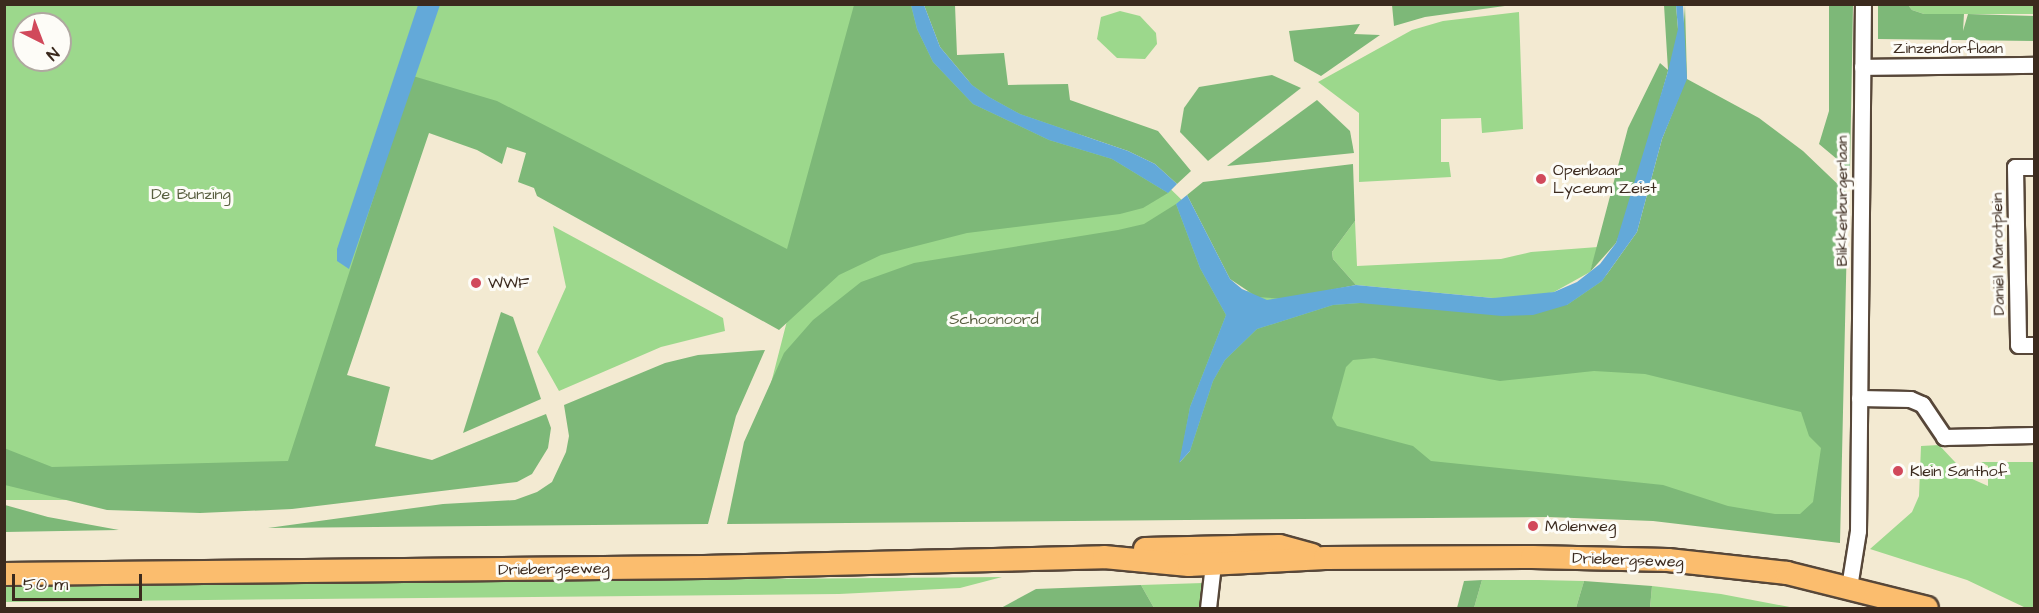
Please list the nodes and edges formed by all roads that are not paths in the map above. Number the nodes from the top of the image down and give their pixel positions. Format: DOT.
graph roads {
  1 [pos="1863,4"];
  2 [pos="2034,65"];
  3 [pos="1862,67"];
  4 [pos="2034,166"];
  5 [pos="2034,345"];
  6 [pos="1859,398"];
  7 [pos="2034,435"];
  8 [pos="1214,555"];
  9 [pos="4,574"];
  10 [pos="1849,587"];
  11 [pos="1208,609"];
  12 [pos="1927,609"];
  1 -- 3 [label="street, Blikkenburgerlaan"];
  2 -- 3 [label="street, Zinzendorflaan"];
  3 -- 6 [label="street, Blikkenburgerlaan"];
  4 -- 5 [label="street, Daniël Marotplein"];
  6 -- 7 [label="street"];
  6 -- 10 [label="street, Blikkenburgerlaan"];
  8 -- 9 [label="main road, Driebergseweg"];
  8 -- 10 [label="main road, Driebergseweg"];
  8 -- 11 [label="street"];
  10 -- 12 [label="main road, Driebergseweg"];
}
